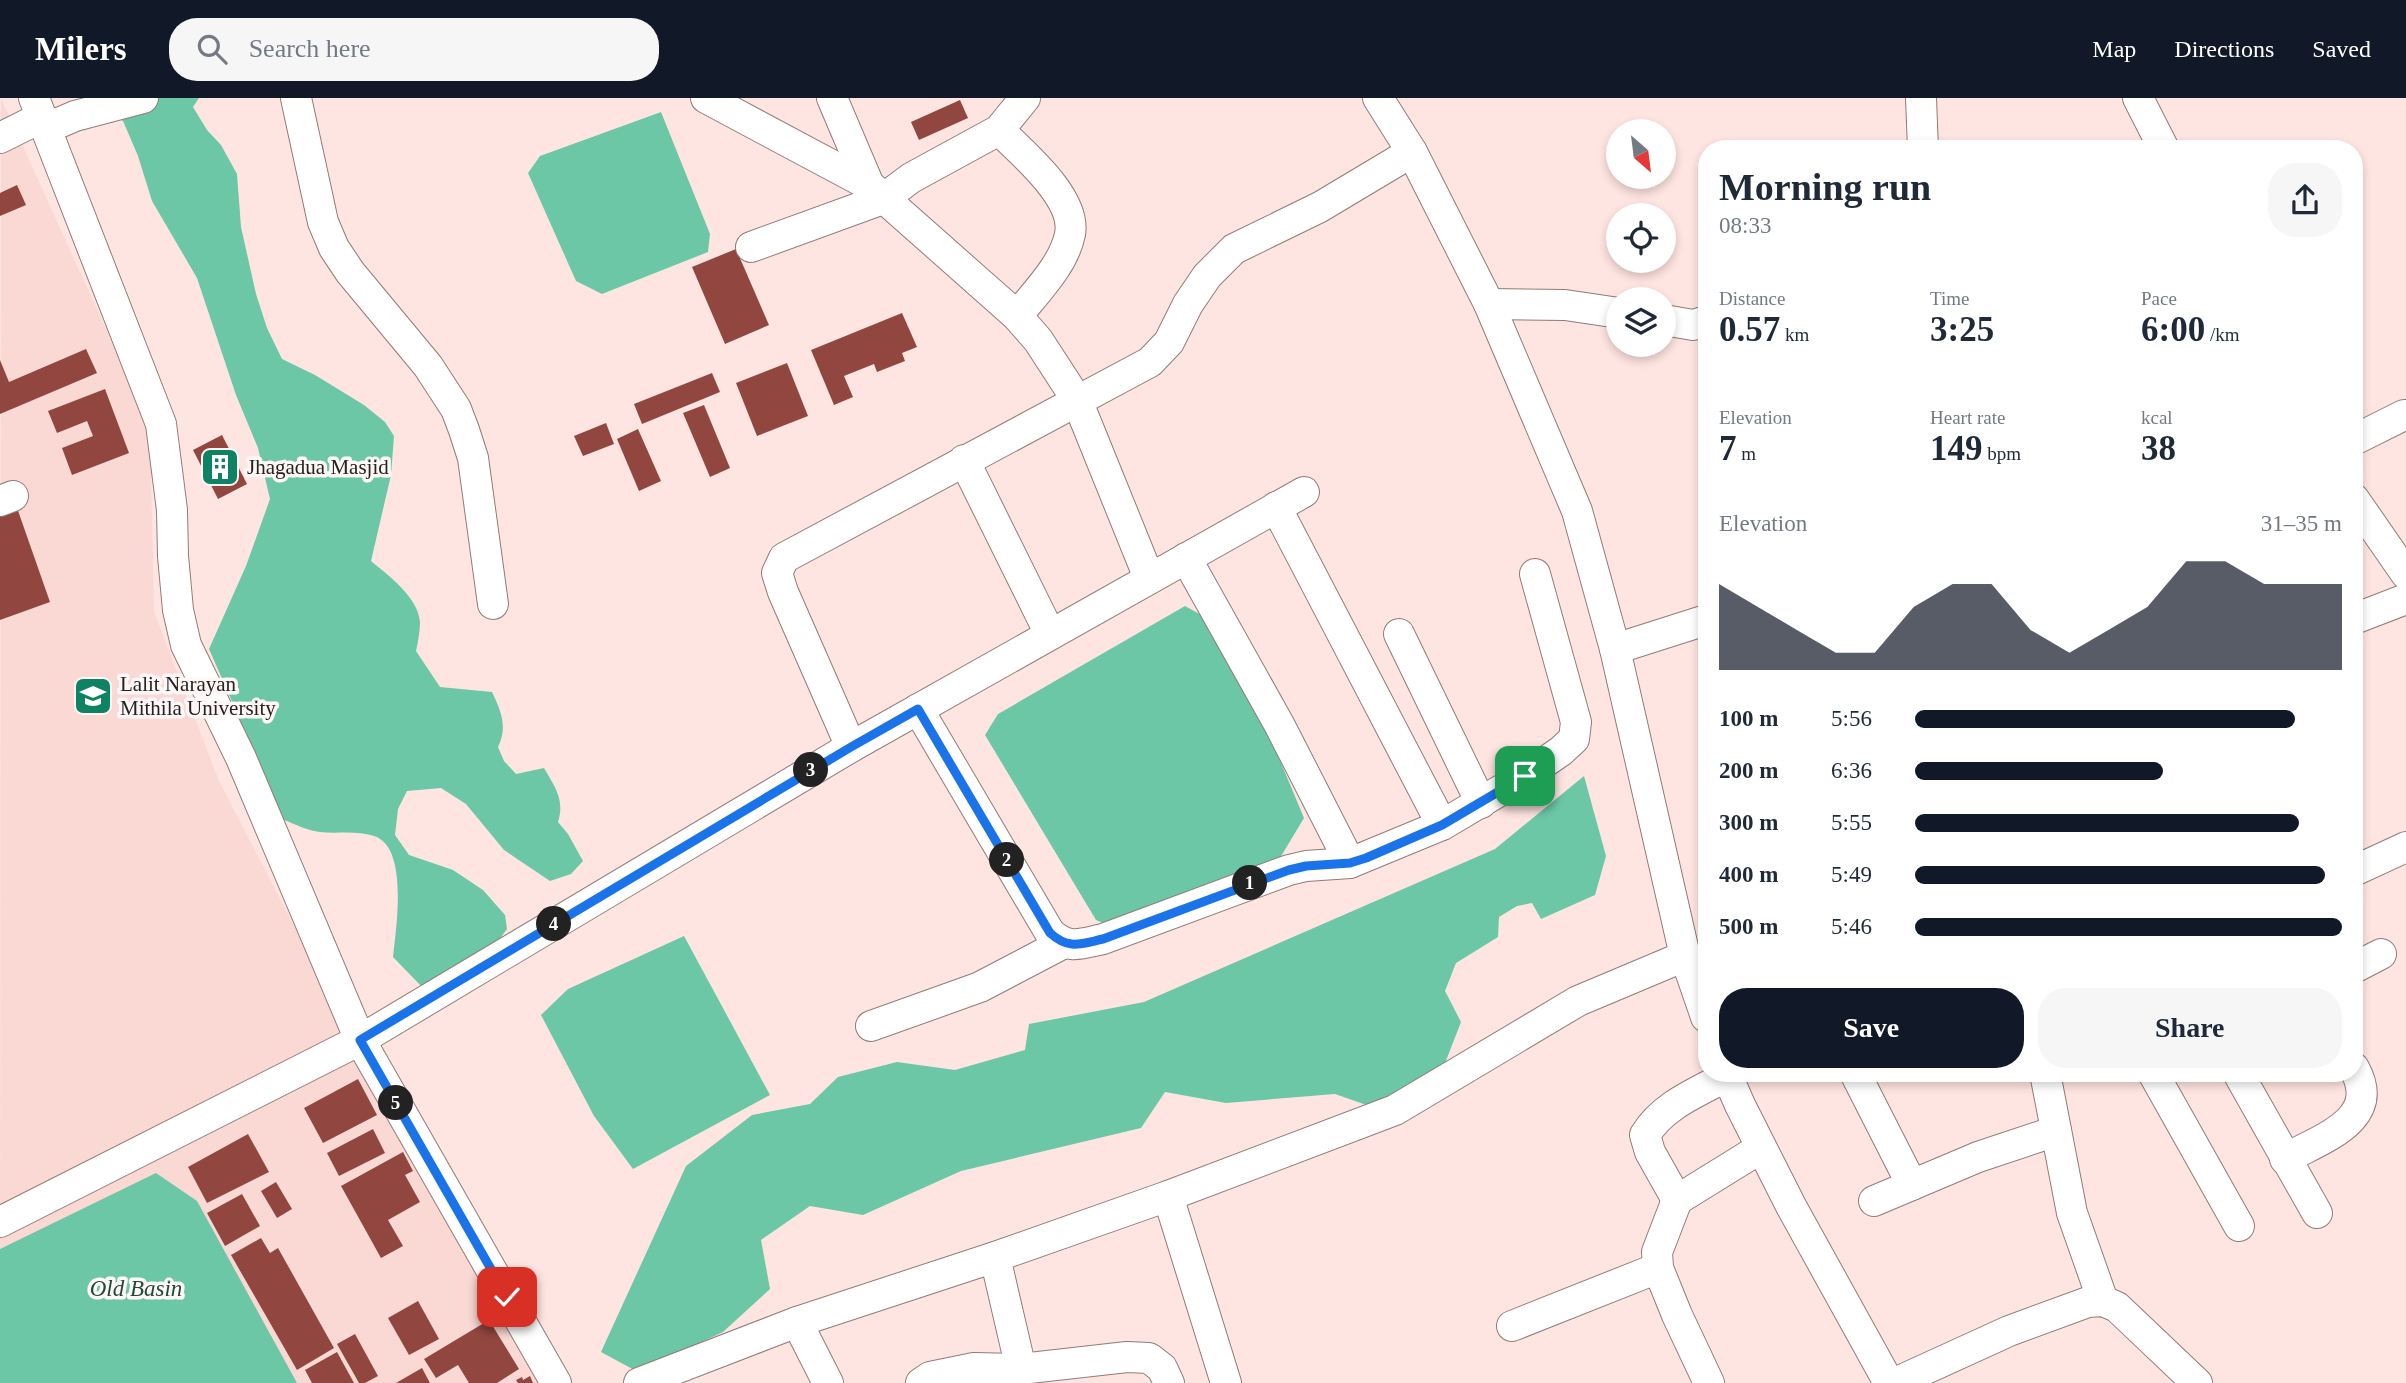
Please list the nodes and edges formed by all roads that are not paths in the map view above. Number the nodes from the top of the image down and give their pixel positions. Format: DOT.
graph roads {
  1 [pos="143,98"];
  2 [pos="296,98"];
  3 [pos="706,98"];
  4 [pos="832,98"];
  5 [pos="1025,98"];
  6 [pos="1378,98"];
  7 [pos="1921,98"];
  8 [pos="2138,98"];
  9 [pos="41,114"];
  10 [pos="999,130"];
  11 [pos="0,138"];
  12 [pos="1923,140"];
  13 [pos="2159,140"];
  14 [pos="1412,152"];
  15 [pos="876,192"];
  16 [pos="751,247"];
  17 [pos="1489,303"];
  18 [pos="1606,311"];
  19 [pos="1017,316"];
  20 [pos="1077,400"];
  21 [pos="2404,415"];
  22 [pos="2363,436"];
  23 [pos="964,460"];
  24 [pos="1304,492"];
  25 [pos="1276,508"];
  26 [pos="2363,512"];
  27 [pos="1186,558"];
  28 [pos="1535,574"];
  29 [pos="2406,574"];
  30 [pos="1149,578"];
  31 [pos="2406,599"];
  32 [pos="493,604"];
  33 [pos="2363,616"];
  34 [pos="1698,623"];
  35 [pos="1050,634"];
  36 [pos="1399,634"];
  37 [pos="1615,649"];
  38 [pos="918,709"];
  39 [pos="851,747"];
  40 [pos="1481,803"];
  41 [pos="1442,825"];
  42 [pos="2406,847"];
  43 [pos="1350,863"];
  44 [pos="2363,867"];
  45 [pos="1062,944"];
  46 [pos="2381,954"];
  47 [pos="1685,956"];
  48 [pos="2363,963"];
  49 [pos="1698,994"];
  50 [pos="871,1026"];
  51 [pos="360,1040"];
  52 [pos="1713,1082"];
  53 [pos="1730,1082"];
  54 [pos="1860,1082"];
  55 [pos="2047,1082"];
  56 [pos="2158,1082"];
  57 [pos="2243,1082"];
  58 [pos="2360,1082"];
  59 [pos="2056,1131"];
  60 [pos="1761,1148"];
  61 [pos="2285,1159"];
  62 [pos="1912,1185"];
  63 [pos="1168,1196"];
  64 [pos="1677,1200"];
  65 [pos="1874,1201"];
  66 [pos="2317,1213"];
  67 [pos="0,1222"];
  68 [pos="2239,1226"];
  69 [pos="995,1256"];
  70 [pos="1658,1268"];
  71 [pos="2103,1301"];
  72 [pos="797,1322"];
  73 [pos="1512,1326"];
  74 [pos="1021,1369"];
  75 [pos="556,1383"];
  76 [pos="639,1383"];
  77 [pos="828,1383"];
  78 [pos="921,1383"];
  79 [pos="1169,1383"];
  80 [pos="1226,1383"];
  81 [pos="1709,1383"];
  82 [pos="1889,1383"];
  83 [pos="1895,1383"];
  84 [pos="2197,1383"];
  1 -- 9 [label="street"];
  2 -- 32 [label="street"];
  3 -- 15 [label="street"];
  4 -- 15 [label="street"];
  5 -- 10 [label="street"];
  6 -- 14 [label="street"];
  7 -- 12 [label="street"];
  8 -- 13 [label="street"];
  9 -- 11 [label="street"];
  9 -- 51 [label="street"];
  10 -- 15 [label="street"];
  10 -- 19 [label="street"];
  14 -- 17 [label="street"];
  14 -- 20 [label="street"];
  15 -- 16 [label="street"];
  15 -- 19 [label="street"];
  17 -- 18 [label="street"];
  17 -- 37 [label="street"];
  19 -- 20 [label="street"];
  20 -- 23 [label="street"];
  20 -- 30 [label="street"];
  21 -- 22 [label="street"];
  23 -- 35 [label="street"];
  23 -- 39 [label="street"];
  24 -- 25 [label="street"];
  25 -- 27 [label="street"];
  25 -- 41 [label="street"];
  26 -- 29 [label="street"];
  27 -- 30 [label="street"];
  27 -- 43 [label="street"];
  28 -- 40 [label="street"];
  30 -- 35 [label="street"];
  31 -- 33 [label="street"];
  34 -- 37 [label="street"];
  35 -- 38 [label="street"];
  36 -- 40 [label="street"];
  37 -- 47 [label="street"];
  38 -- 39 [label="street"];
  38 -- 45 [label="street"];
  39 -- 51 [label="street"];
  40 -- 41 [label="street"];
  41 -- 43 [label="street"];
  42 -- 44 [label="street"];
  43 -- 45 [label="street"];
  45 -- 50 [label="street"];
  46 -- 48 [label="street"];
  47 -- 49 [label="street"];
  47 -- 63 [label="street"];
  51 -- 67 [label="street"];
  51 -- 75 [label="street"];
  52 -- 64 [label="street"];
  53 -- 60 [label="street"];
  54 -- 62 [label="street"];
  55 -- 59 [label="street"];
  56 -- 68 [label="street"];
  57 -- 61 [label="street"];
  58 -- 61 [label="street"];
  59 -- 62 [label="street"];
  59 -- 71 [label="street"];
  60 -- 64 [label="street"];
  60 -- 82 [label="street"];
  61 -- 66 [label="street"];
  62 -- 65 [label="street"];
  63 -- 69 [label="street"];
  63 -- 80 [label="street"];
  64 -- 70 [label="street"];
  69 -- 72 [label="street"];
  69 -- 74 [label="street"];
  70 -- 73 [label="street"];
  70 -- 81 [label="street"];
  71 -- 83 [label="street"];
  71 -- 84 [label="street"];
  72 -- 76 [label="street"];
  72 -- 77 [label="street"];
  74 -- 78 [label="street"];
  74 -- 79 [label="street"];
}
